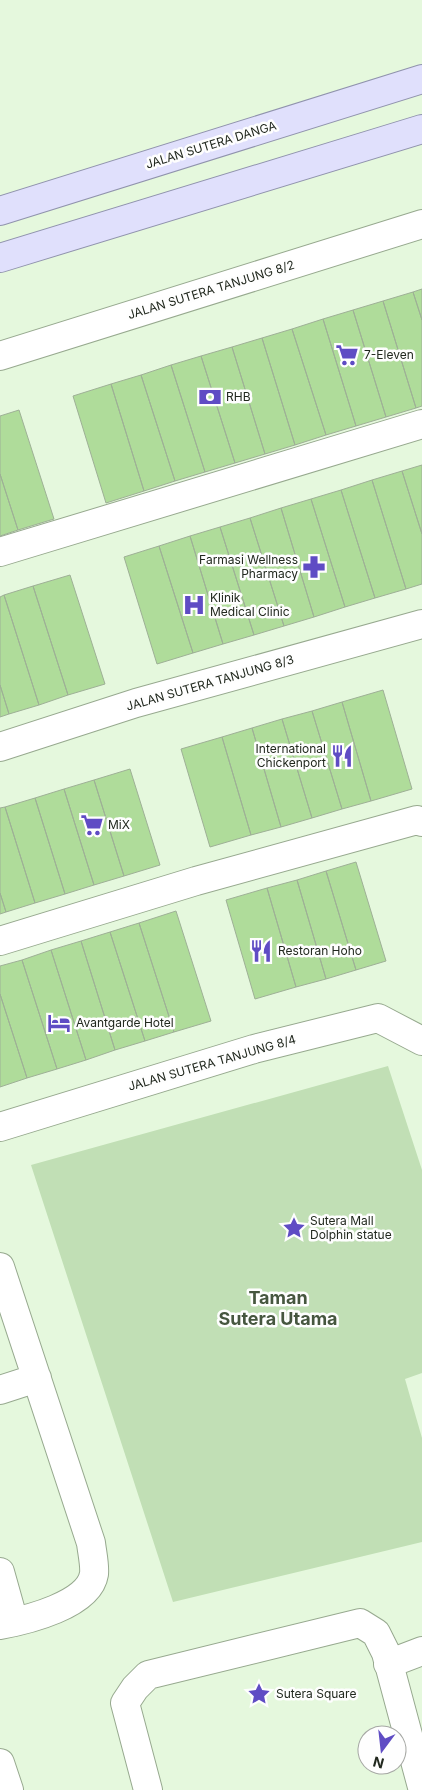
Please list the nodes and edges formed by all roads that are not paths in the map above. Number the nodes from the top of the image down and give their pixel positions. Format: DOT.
graph roads {
  1 [pos="422,79"];
  2 [pos="422,129"];
  3 [pos="0,211"];
  4 [pos="422,224"];
  5 [pos="0,258"];
  6 [pos="0,356"];
  7 [pos="422,424"];
  8 [pos="0,552"];
  9 [pos="422,624"];
  10 [pos="0,747"];
  11 [pos="422,822"];
  12 [pos="0,941"];
  13 [pos="422,1041"];
  14 [pos="0,1127"];
  15 [pos="0,1267"];
  16 [pos="37,1378"];
  17 [pos="0,1390"];
  18 [pos="0,1572"];
  19 [pos="7,1624"];
  20 [pos="422,1651"];
  21 [pos="388,1664"];
  22 [pos="0,1763"];
  23 [pos="422,1787"];
  24 [pos="9,1790"];
  25 [pos="148,1790"];
  1 -- 3 [label="main road, JALAN SUTERA DANGA"];
  2 -- 5 [label="main road"];
  4 -- 6 [label="street, JALAN SUTERA TANJUNG 8/2"];
  7 -- 8 [label="street"];
  9 -- 10 [label="street, JALAN SUTERA TANJUNG 8/3"];
  11 -- 12 [label="street"];
  13 -- 14 [label="street, JALAN SUTERA TANJUNG 8/4"];
  15 -- 16 [label="street"];
  16 -- 17 [label="street"];
  16 -- 19 [label="street"];
  18 -- 19 [label="street"];
  20 -- 21 [label="street"];
  21 -- 23 [label="street"];
  21 -- 25 [label="street"];
  22 -- 24 [label="street"];
}
